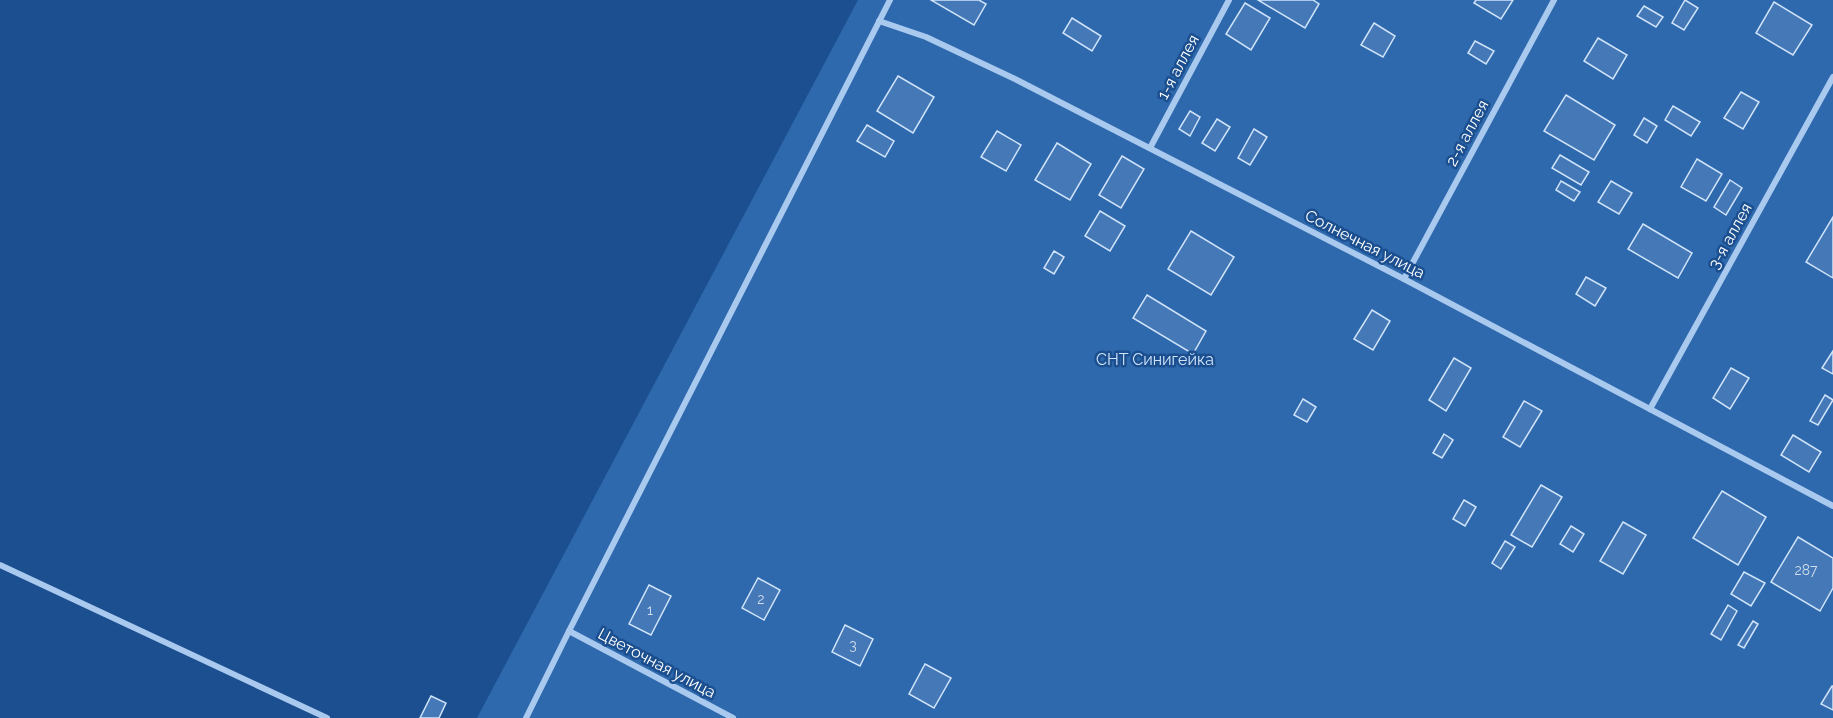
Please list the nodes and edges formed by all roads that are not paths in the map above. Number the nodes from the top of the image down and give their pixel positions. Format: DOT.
graph roads {
  1 [pos="890,0"];
  2 [pos="1229,0"];
  3 [pos="1554,0"];
  4 [pos="879,21"];
  5 [pos="1833,77"];
  6 [pos="1150,148"];
  7 [pos="1404,279"];
  8 [pos="1650,409"];
  9 [pos="1833,506"];
  10 [pos="0,565"];
  11 [pos="569,631"];
  12 [pos="327,718"];
  13 [pos="526,718"];
  14 [pos="733,718"];
  1 -- 4 [label="street"];
  2 -- 6 [label="street, 1-я аллея"];
  3 -- 7 [label="street, 2-я аллея"];
  4 -- 6 [label="street, Солнечная улица"];
  4 -- 11 [label="street"];
  5 -- 8 [label="street, 3-я аллея"];
  6 -- 7 [label="street, Солнечная улица"];
  7 -- 8 [label="street, Солнечная улица"];
  8 -- 9 [label="street, Солнечная улица"];
  10 -- 12 [label="street"];
  11 -- 13 [label="street"];
  11 -- 14 [label="street, Цветочная улица"];
}
